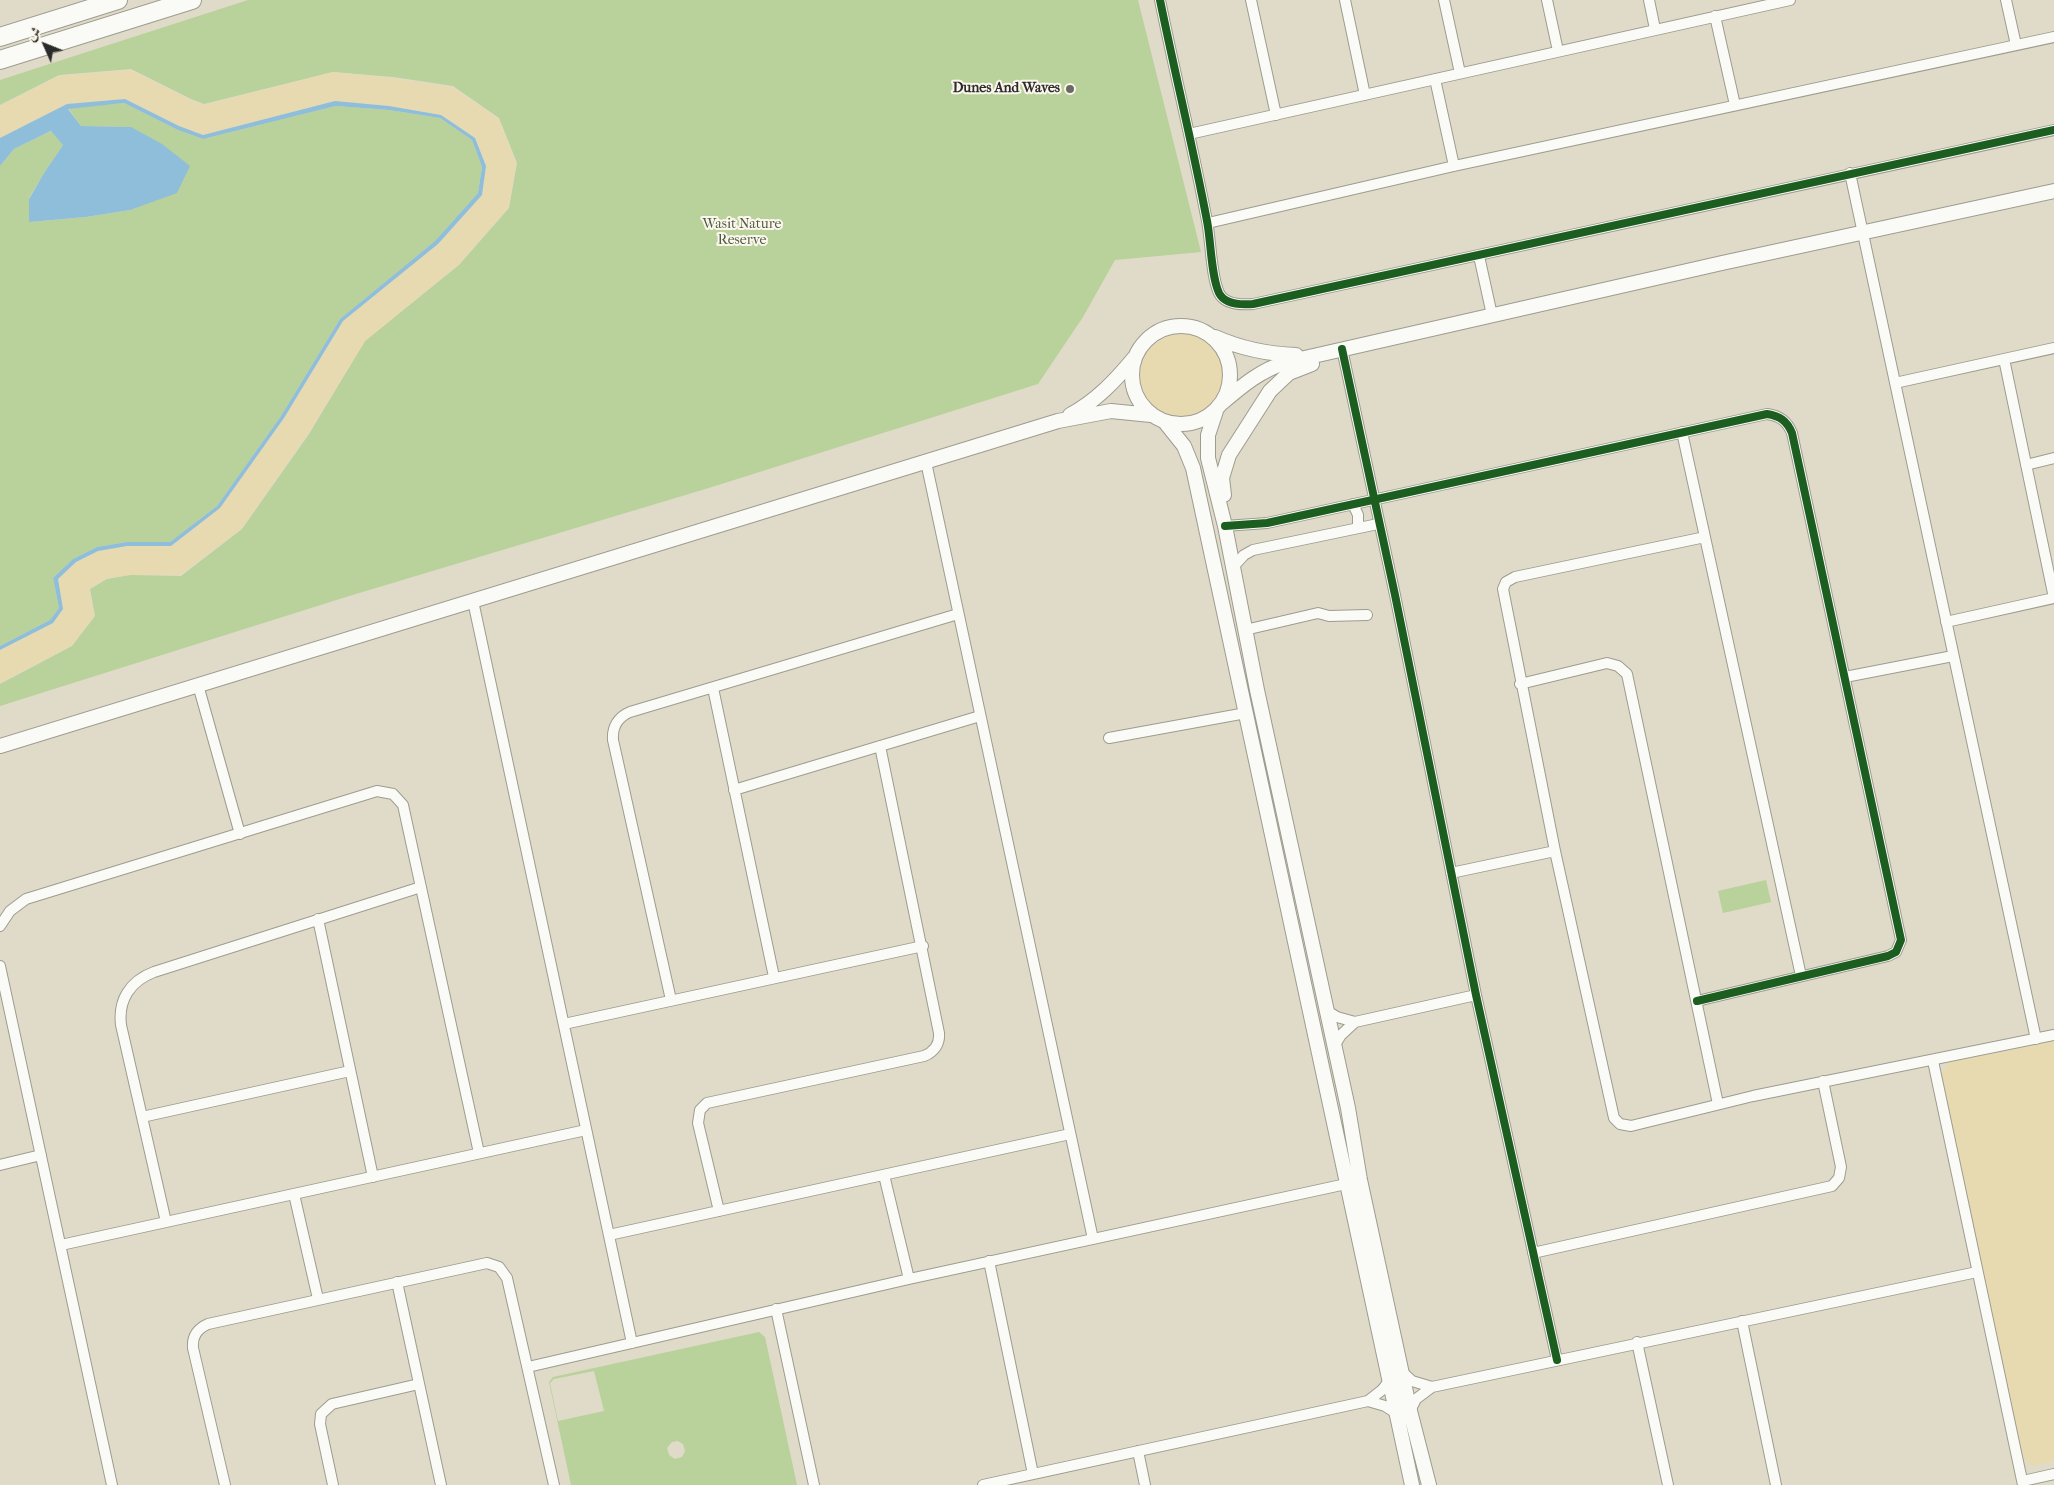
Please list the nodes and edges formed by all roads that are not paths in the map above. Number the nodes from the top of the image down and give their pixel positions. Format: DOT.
graph roads {
  1 [pos="102,0"];
  2 [pos="118,0"];
  3 [pos="192,0"];
  4 [pos="1160,0"];
  5 [pos="1251,0"];
  6 [pos="1345,0"];
  7 [pos="1444,0"];
  8 [pos="1547,0"];
  9 [pos="1649,0"];
  10 [pos="1790,0"];
  11 [pos="2006,0"];
  12 [pos="1744,5"];
  13 [pos="78,12"];
  14 [pos="1715,16"];
  15 [pos="1655,29"];
  16 [pos="0,37"];
  17 [pos="2054,37"];
  18 [pos="2016,45"];
  19 [pos="1558,51"];
  20 [pos="0,60"];
  21 [pos="1460,73"];
  22 [pos="1434,79"];
  23 [pos="1365,94"];
  24 [pos="1735,105"];
  25 [pos="1276,115"];
  26 [pos="2054,130"];
  27 [pos="1188,134"];
  28 [pos="1454,166"];
  29 [pos="1850,174"];
  30 [pos="2054,191"];
  31 [pos="1208,223"];
  32 [pos="1863,232"];
  33 [pos="1479,256"];
  34 [pos="1492,315"];
  35 [pos="1211,336"];
  36 [pos="2054,348"];
  37 [pos="1341,350"];
  38 [pos="1136,355"];
  39 [pos="1317,355"];
  40 [pos="2004,359"];
  41 [pos="1894,383"];
  42 [pos="1219,407"];
  43 [pos="1158,418"];
  44 [pos="1058,421"];
  45 [pos="1682,432"];
  46 [pos="2054,458"];
  47 [pos="926,462"];
  48 [pos="2026,465"];
  49 [pos="1374,499"];
  50 [pos="1353,504"];
  51 [pos="1224,522"];
  52 [pos="1378,524"];
  53 [pos="1358,528"];
  54 [pos="1705,537"];
  55 [pos="1233,566"];
  56 [pos="2054,598"];
  57 [pos="473,601"];
  58 [pos="958,614"];
  59 [pos="1366,614"];
  60 [pos="1946,622"];
  61 [pos="1245,630"];
  62 [pos="1231,643"];
  63 [pos="1953,656"];
  64 [pos="1845,677"];
  65 [pos="1520,684"];
  66 [pos="198,685"];
  67 [pos="713,688"];
  68 [pos="1257,690"];
  69 [pos="1246,713"];
  70 [pos="980,716"];
  71 [pos="1109,738"];
  72 [pos="0,746"];
  73 [pos="880,746"];
  74 [pos="734,790"];
  75 [pos="240,834"];
  76 [pos="1555,851"];
  77 [pos="1451,873"];
  78 [pos="421,887"];
  79 [pos="318,919"];
  80 [pos="0,926"];
  81 [pos="922,946"];
  82 [pos="0,966"];
  83 [pos="1801,976"];
  84 [pos="774,977"];
  85 [pos="1476,995"];
  86 [pos="670,1000"];
  87 [pos="1696,1001"];
  88 [pos="1327,1011"];
  89 [pos="1355,1022"];
  90 [pos="564,1024"];
  91 [pos="2054,1035"];
  92 [pos="2036,1039"];
  93 [pos="1334,1046"];
  94 [pos="1933,1061"];
  95 [pos="350,1071"];
  96 [pos="1823,1081"];
  97 [pos="1718,1104"];
  98 [pos="142,1117"];
  99 [pos="586,1130"];
  100 [pos="1070,1134"];
  101 [pos="479,1153"];
  102 [pos="41,1155"];
  103 [pos="0,1165"];
  104 [pos="884,1175"];
  105 [pos="373,1177"];
  106 [pos="1346,1184"];
  107 [pos="294,1194"];
  108 [pos="719,1211"];
  109 [pos="166,1222"];
  110 [pos="609,1235"];
  111 [pos="1093,1239"];
  112 [pos="61,1245"];
  113 [pos="1533,1253"];
  114 [pos="989,1261"];
  115 [pos="1977,1272"];
  116 [pos="909,1279"];
  117 [pos="397,1282"];
  118 [pos="318,1299"];
  119 [pos="776,1309"];
  120 [pos="1742,1321"];
  121 [pos="1637,1342"];
  122 [pos="632,1343"];
  123 [pos="1557,1360"];
  124 [pos="528,1367"];
  125 [pos="1401,1371"];
  126 [pos="1389,1381"];
  127 [pos="419,1384"];
  128 [pos="1432,1386"];
  129 [pos="1368,1401"];
  130 [pos="1403,1412"];
  131 [pos="1138,1451"];
  132 [pos="1033,1474"];
  133 [pos="2054,1474"];
  134 [pos="2023,1483"];
  135 [pos="112,1485"];
  136 [pos="225,1485"];
  137 [pos="333,1485"];
  138 [pos="441,1485"];
  139 [pos="554,1485"];
  140 [pos="814,1485"];
  141 [pos="983,1485"];
  142 [pos="1145,1485"];
  143 [pos="1412,1485"];
  144 [pos="1429,1485"];
  145 [pos="1668,1485"];
  146 [pos="1776,1485"];
  1 -- 13 [label="highway"];
  2 -- 13 [label="highway"];
  3 -- 20 [label="highway"];
  4 -- 27 [label="street"];
  5 -- 25 [label="street"];
  6 -- 23 [label="street"];
  7 -- 21 [label="street"];
  8 -- 19 [label="street"];
  9 -- 15 [label="street"];
  10 -- 12 [label="street"];
  11 -- 18 [label="street"];
  12 -- 14 [label="street"];
  13 -- 16 [label="highway"];
  14 -- 15 [label="street"];
  14 -- 24 [label="street"];
  15 -- 19 [label="street"];
  17 -- 18 [label="street"];
  18 -- 24 [label="street"];
  19 -- 21 [label="street"];
  21 -- 22 [label="street"];
  22 -- 23 [label="street"];
  22 -- 28 [label="street"];
  23 -- 25 [label="street"];
  24 -- 28 [label="street"];
  25 -- 27 [label="street"];
  26 -- 29 [label="street"];
  27 -- 31 [label="street"];
  28 -- 31 [label="street"];
  29 -- 32 [label="street"];
  29 -- 33 [label="street"];
  30 -- 32 [label="main road"];
  31 -- 33 [label="street"];
  32 -- 34 [label="main road"];
  32 -- 41 [label="street"];
  33 -- 34 [label="street"];
  34 -- 37 [label="main road"];
  35 -- 38 [label="main road"];
  35 -- 39 [label="main road"];
  35 -- 42 [label="main road"];
  36 -- 40 [label="street"];
  37 -- 39 [label="main road"];
  37 -- 49 [label="street"];
  37 -- 51 [label="main road"];
  38 -- 43 [label="main road"];
  38 -- 44 [label="main road"];
  39 -- 42 [label="main road"];
  40 -- 41 [label="street"];
  40 -- 48 [label="street"];
  41 -- 60 [label="street"];
  42 -- 43 [label="main road"];
  42 -- 51 [label="main road"];
  43 -- 44 [label="main road"];
  43 -- 62 [label="main road"];
  44 -- 47 [label="main road"];
  45 -- 49 [label="street"];
  45 -- 54 [label="street"];
  45 -- 64 [label="street"];
  46 -- 48 [label="street"];
  47 -- 57 [label="main road"];
  47 -- 58 [label="street"];
  48 -- 56 [label="street"];
  49 -- 50 [label="street"];
  49 -- 52 [label="street"];
  50 -- 51 [label="street"];
  50 -- 53 [label="street"];
  51 -- 55 [label="main road"];
  52 -- 53 [label="street"];
  52 -- 77 [label="street"];
  53 -- 55 [label="street"];
  54 -- 65 [label="street"];
  54 -- 83 [label="street"];
  55 -- 61 [label="main road"];
  56 -- 60 [label="street"];
  57 -- 66 [label="main road"];
  57 -- 90 [label="street"];
  58 -- 67 [label="street"];
  58 -- 70 [label="street"];
  59 -- 61 [label="street"];
  60 -- 63 [label="street"];
  61 -- 68 [label="main road"];
  62 -- 68 [label="main road"];
  62 -- 69 [label="main road"];
  63 -- 64 [label="street"];
  63 -- 92 [label="street"];
  64 -- 83 [label="street"];
  65 -- 76 [label="street"];
  65 -- 87 [label="street"];
  66 -- 72 [label="main road"];
  66 -- 75 [label="street"];
  67 -- 74 [label="street"];
  67 -- 86 [label="street"];
  68 -- 88 [label="main road"];
  69 -- 71 [label="street"];
  69 -- 106 [label="main road"];
  70 -- 73 [label="street"];
  70 -- 100 [label="street"];
  73 -- 74 [label="street"];
  73 -- 81 [label="street"];
  74 -- 84 [label="street"];
  75 -- 78 [label="street"];
  75 -- 80 [label="street"];
  76 -- 77 [label="street"];
  76 -- 97 [label="street"];
  77 -- 85 [label="street"];
  78 -- 79 [label="street"];
  78 -- 101 [label="street"];
  79 -- 95 [label="street"];
  79 -- 98 [label="street"];
  81 -- 84 [label="street"];
  81 -- 108 [label="street"];
  82 -- 102 [label="street"];
  83 -- 87 [label="street"];
  84 -- 86 [label="street"];
  85 -- 89 [label="street"];
  85 -- 113 [label="street"];
  86 -- 90 [label="street"];
  87 -- 97 [label="street"];
  88 -- 89 [label="street"];
  88 -- 93 [label="main road"];
  89 -- 93 [label="street"];
  90 -- 99 [label="street"];
  91 -- 92 [label="street"];
  92 -- 94 [label="street"];
  93 -- 125 [label="main road"];
  94 -- 96 [label="street"];
  94 -- 115 [label="street"];
  95 -- 98 [label="street"];
  95 -- 105 [label="street"];
  96 -- 97 [label="street"];
  96 -- 113 [label="street"];
  98 -- 109 [label="street"];
  99 -- 101 [label="street"];
  99 -- 110 [label="street"];
  100 -- 104 [label="street"];
  100 -- 111 [label="street"];
  101 -- 105 [label="street"];
  102 -- 103 [label="street"];
  102 -- 112 [label="street"];
  104 -- 108 [label="street"];
  104 -- 116 [label="street"];
  105 -- 107 [label="street"];
  106 -- 111 [label="street"];
  106 -- 126 [label="main road"];
  107 -- 109 [label="street"];
  107 -- 118 [label="street"];
  108 -- 110 [label="street"];
  109 -- 112 [label="street"];
  110 -- 122 [label="street"];
  111 -- 114 [label="street"];
  112 -- 135 [label="street"];
  113 -- 123 [label="street"];
  114 -- 116 [label="street"];
  114 -- 132 [label="street"];
  115 -- 120 [label="street"];
  115 -- 134 [label="street"];
  116 -- 119 [label="street"];
  117 -- 118 [label="street"];
  117 -- 124 [label="street"];
  117 -- 127 [label="street"];
  118 -- 136 [label="street"];
  119 -- 122 [label="street"];
  119 -- 140 [label="street"];
  120 -- 121 [label="street"];
  120 -- 146 [label="street"];
  121 -- 123 [label="street"];
  121 -- 145 [label="street"];
  122 -- 124 [label="street"];
  123 -- 128 [label="street"];
  124 -- 139 [label="street"];
  125 -- 128 [label="street"];
  125 -- 130 [label="main road"];
  126 -- 129 [label="street"];
  126 -- 130 [label="main road"];
  127 -- 137 [label="street"];
  127 -- 138 [label="street"];
  128 -- 130 [label="street"];
  129 -- 130 [label="street"];
  129 -- 131 [label="street"];
  130 -- 143 [label="main road"];
  130 -- 144 [label="main road"];
  131 -- 132 [label="street"];
  131 -- 142 [label="street"];
  132 -- 141 [label="street"];
  133 -- 134 [label="street"];
}
